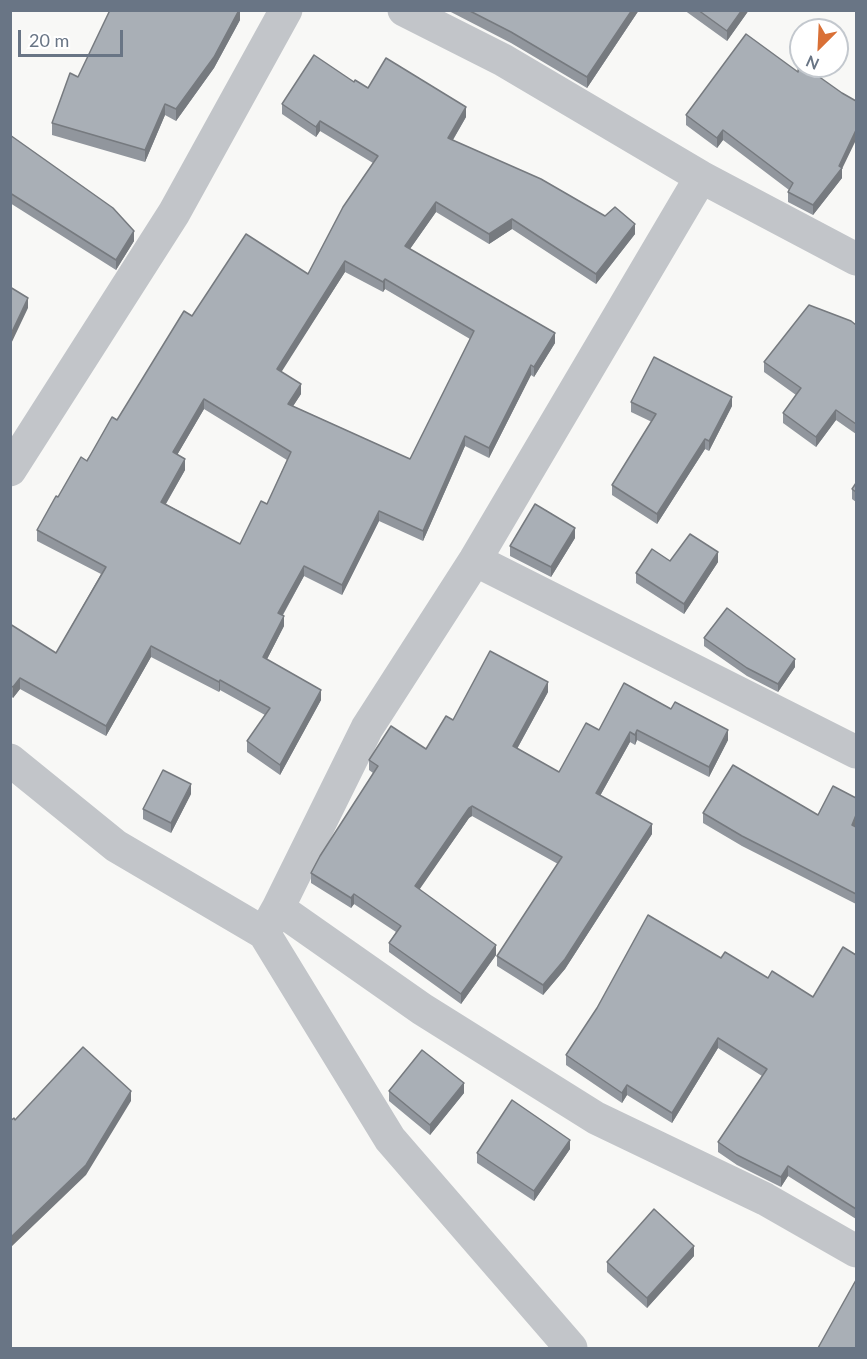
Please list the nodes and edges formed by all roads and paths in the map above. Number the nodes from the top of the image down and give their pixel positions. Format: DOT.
graph roads {
  1 [pos="286,10"];
  2 [pos="404,10"];
  3 [pos="701,177"];
  4 [pos="856,259"];
  5 [pos="10,470"];
  6 [pos="475,560"];
  7 [pos="856,752"];
  8 [pos="10,760"];
  9 [pos="271,921"];
  10 [pos="856,1251"];
  11 [pos="571,1348"];
  1 -- 5 [label="street"];
  2 -- 3 [label="street"];
  3 -- 4 [label="street"];
  3 -- 6 [label="street"];
  6 -- 7 [label="street"];
  6 -- 9 [label="street"];
  8 -- 9 [label="street"];
  9 -- 10 [label="street"];
  9 -- 11 [label="street"];
}
